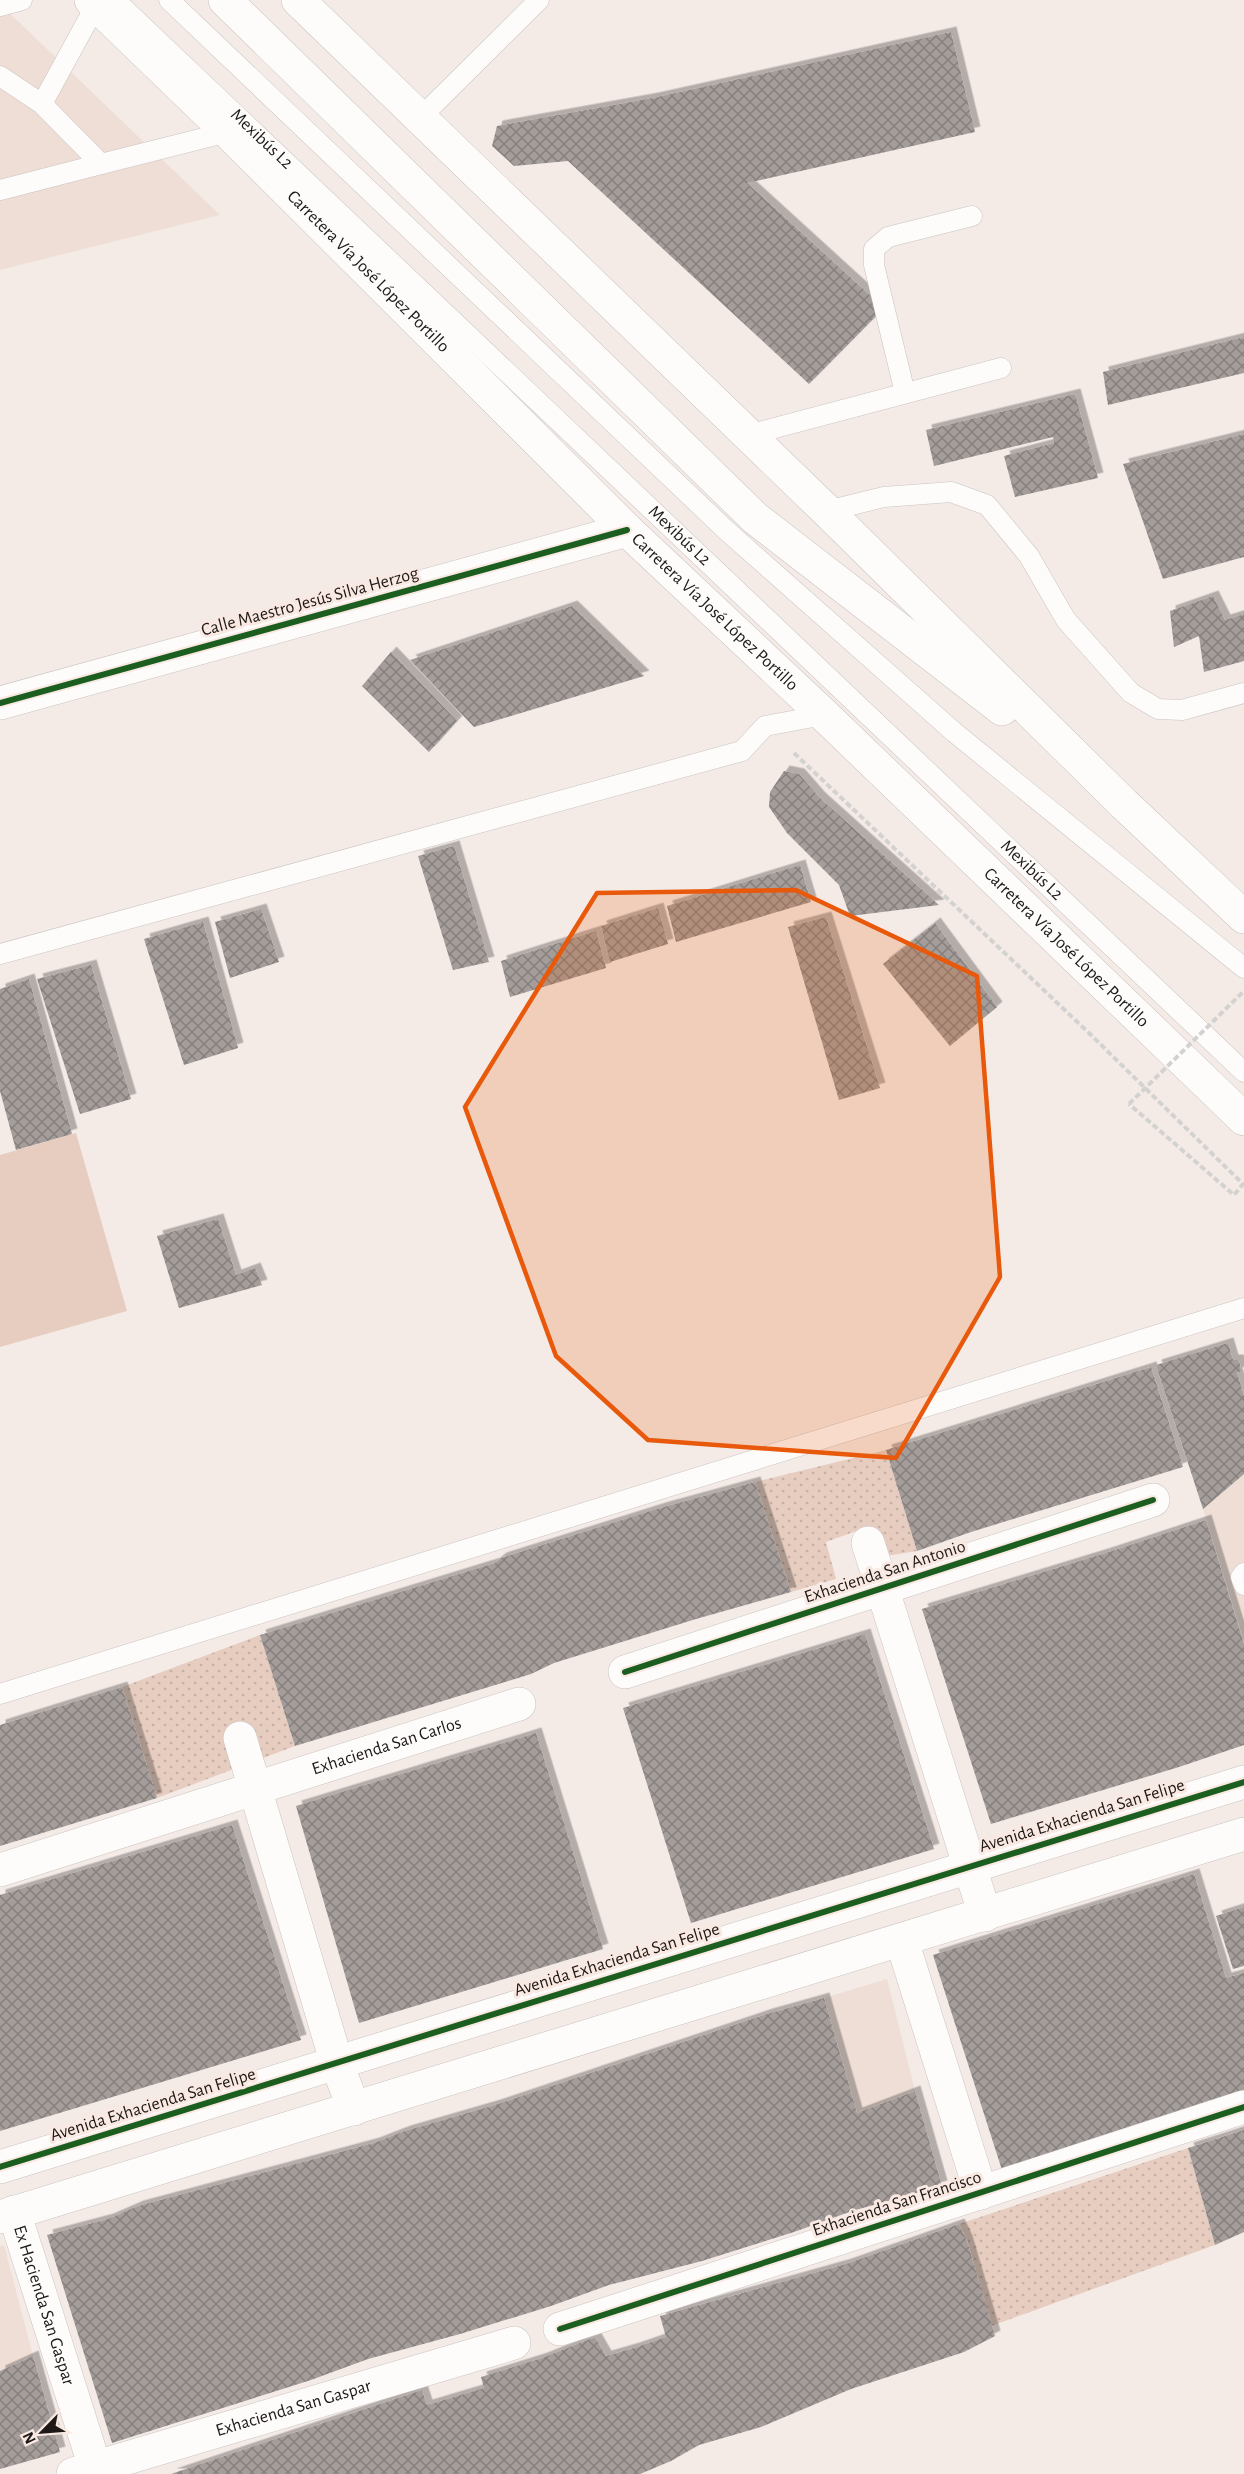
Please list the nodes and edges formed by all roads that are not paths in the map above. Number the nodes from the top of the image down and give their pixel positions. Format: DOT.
graph roads {
  1 [pos="22,0"];
  2 [pos="170,0"];
  3 [pos="225,0"];
  4 [pos="298,0"];
  5 [pos="535,1"];
  6 [pos="100,2"];
  7 [pos="0,6"];
  8 [pos="0,76"];
  9 [pos="42,104"];
  10 [pos="420,118"];
  11 [pos="228,132"];
  12 [pos="101,164"];
  13 [pos="0,190"];
  14 [pos="972,216"];
  15 [pos="1001,368"];
  16 [pos="905,393"];
  17 [pos="748,435"];
  18 [pos="827,511"];
  19 [pos="627,530"];
  20 [pos="1244,693"];
  21 [pos="0,703"];
  22 [pos="824,715"];
  23 [pos="1124,804"];
  24 [pos="1244,917"];
  25 [pos="0,954"];
  26 [pos="1244,968"];
  27 [pos="1244,1072"];
  28 [pos="1244,1119"];
  29 [pos="1244,1308"];
  30 [pos="1153,1500"];
  31 [pos="868,1543"];
  32 [pos="1244,1573"];
  33 [pos="1244,1585"];
  34 [pos="883,1589"];
  35 [pos="625,1672"];
  36 [pos="0,1694"];
  37 [pos="519,1704"];
  38 [pos="240,1738"];
  39 [pos="1244,1782"];
  40 [pos="255,1788"];
  41 [pos="1244,1834"];
  42 [pos="970,1866"];
  43 [pos="0,1870"];
  44 [pos="985,1915"];
  45 [pos="902,1941"];
  46 [pos="338,2064"];
  47 [pos="1244,2107"];
  48 [pos="354,2109"];
  49 [pos="0,2167"];
  50 [pos="981,2193"];
  51 [pos="7,2215"];
  52 [pos="560,2329"];
  53 [pos="514,2343"];
  54 [pos="84,2470"];
  1 -- 7 [label="lane"];
  2 -- 26 [label="lane, Mexibús L2"];
  3 -- 23 [label="street"];
  4 -- 10 [label="street"];
  5 -- 10 [label="lane"];
  6 -- 9 [label="lane"];
  6 -- 11 [label="street, Carretera Vía José López Portillo"];
  6 -- 27 [label="lane, Mexibús L2"];
  8 -- 9 [label="lane"];
  9 -- 12 [label="lane"];
  10 -- 17 [label="street"];
  11 -- 12 [label="lane"];
  11 -- 19 [label="street, Carretera Vía José López Portillo"];
  12 -- 13 [label="lane"];
  14 -- 16 [label="lane"];
  15 -- 16 [label="lane"];
  16 -- 17 [label="lane"];
  17 -- 18 [label="street"];
  18 -- 20 [label="lane"];
  18 -- 23 [label="street"];
  19 -- 21 [label="street, Calle Maestro Jesús Silva Herzog"];
  19 -- 22 [label="street, Carretera Vía José López Portillo"];
  22 -- 25 [label="lane"];
  22 -- 28 [label="street, Carretera Vía José López Portillo"];
  23 -- 24 [label="street"];
  29 -- 36 [label="lane"];
  30 -- 34 [label="street, Exhacienda San Antonio"];
  31 -- 34 [label="street, Exhacienda San Antonio"];
  32 -- 33 [label="lane"];
  34 -- 35 [label="street, Exhacienda San Antonio"];
  34 -- 42 [label="street, Exhacienda San Antonio"];
  37 -- 40 [label="street, Exhacienda San Carlos"];
  38 -- 40 [label="street"];
  39 -- 42 [label="street, Avenida Exhacienda San Felipe"];
  40 -- 43 [label="street, Exhacienda San Carlos"];
  40 -- 46 [label="street"];
  41 -- 44 [label="street"];
  42 -- 44 [label="street, Exhacienda San Antonio"];
  42 -- 46 [label="street, Avenida Exhacienda San Felipe"];
  44 -- 45 [label="street"];
  45 -- 48 [label="street"];
  45 -- 50 [label="street, Exhacienda San Francisco"];
  46 -- 48 [label="street"];
  46 -- 49 [label="street, Avenida Exhacienda San Felipe"];
  47 -- 50 [label="street, Exhacienda San Francisco"];
  48 -- 51 [label="street"];
  50 -- 52 [label="street, Exhacienda San Francisco"];
  51 -- 54 [label="street, Ex Hacienda San Gaspar"];
  53 -- 54 [label="street, Exhacienda San Gaspar"];
}
